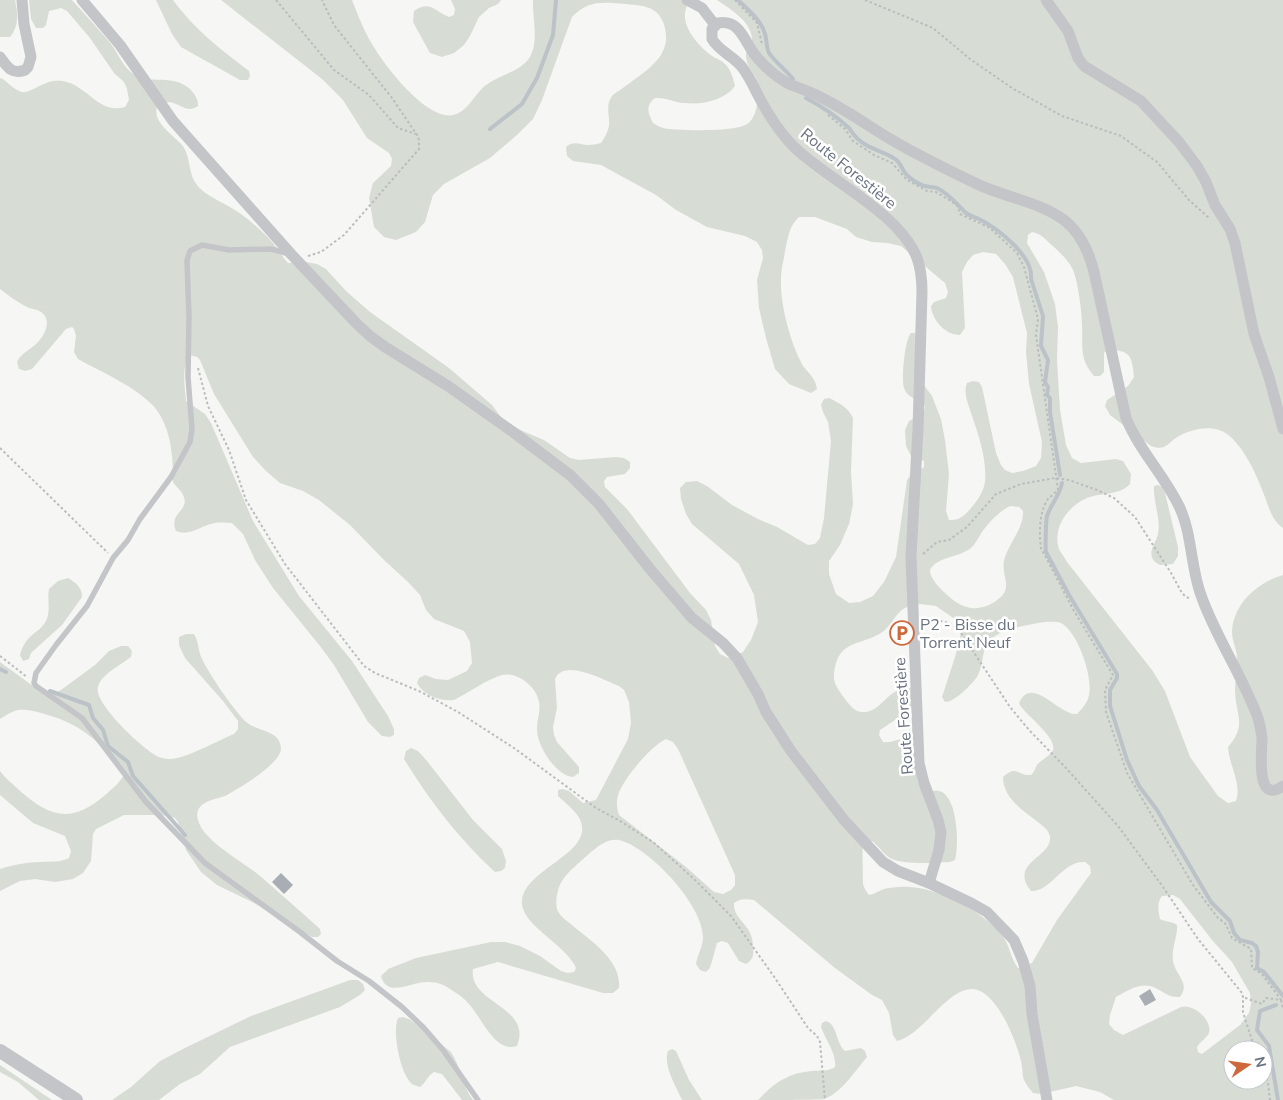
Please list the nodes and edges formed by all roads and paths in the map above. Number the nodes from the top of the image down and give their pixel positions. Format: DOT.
graph roads {
  1 [pos="22,0"];
  2 [pos="82,0"];
  3 [pos="276,0"];
  4 [pos="322,0"];
  5 [pos="687,0"];
  6 [pos="865,0"];
  7 [pos="1046,0"];
  8 [pos="715,25"];
  9 [pos="0,57"];
  10 [pos="417,135"];
  11 [pos="1210,219"];
  12 [pos="1006,242"];
  13 [pos="291,254"];
  14 [pos="188,360"];
  15 [pos="1283,429"];
  16 [pos="0,448"];
  17 [pos="1055,478"];
  18 [pos="113,558"];
  19 [pos="911,564"];
  20 [pos="1201,596"];
  21 [pos="914,625"];
  22 [pos="0,656"];
  23 [pos="33,680"];
  24 [pos="1283,786"];
  25 [pos="929,883"];
  26 [pos="1243,997"];
  27 [pos="1281,1000"];
  28 [pos="1283,1009"];
  29 [pos="1253,1040"];
  30 [pos="0,1051"];
  31 [pos="76,1100"];
  32 [pos="478,1100"];
  33 [pos="825,1100"];
  34 [pos="1047,1100"];
  1 -- 9 [label="street"];
  2 -- 13 [label="street"];
  3 -- 10 [label="path"];
  4 -- 10 [label="path"];
  5 -- 8 [label="street"];
  6 -- 11 [label="path"];
  7 -- 15 [label="street"];
  8 -- 19 [label="street, Route Forestière"];
  8 -- 20 [label="street"];
  10 -- 13 [label="path"];
  12 -- 17 [label="path"];
  13 -- 14 [label="lane"];
  13 -- 25 [label="street"];
  14 -- 18 [label="lane"];
  14 -- 33 [label="path"];
  16 -- 18 [label="path"];
  17 -- 19 [label="path"];
  17 -- 20 [label="path"];
  17 -- 27 [label="path"];
  18 -- 23 [label="lane"];
  19 -- 21 [label="street, Route Forestière"];
  20 -- 24 [label="street"];
  21 -- 25 [label="street, Route Forestière"];
  21 -- 26 [label="path"];
  22 -- 23 [label="path"];
  23 -- 32 [label="lane"];
  25 -- 34 [label="street"];
  26 -- 27 [label="path"];
  26 -- 29 [label="path"];
  27 -- 28 [label="path"];
  30 -- 31 [label="street"];
}
